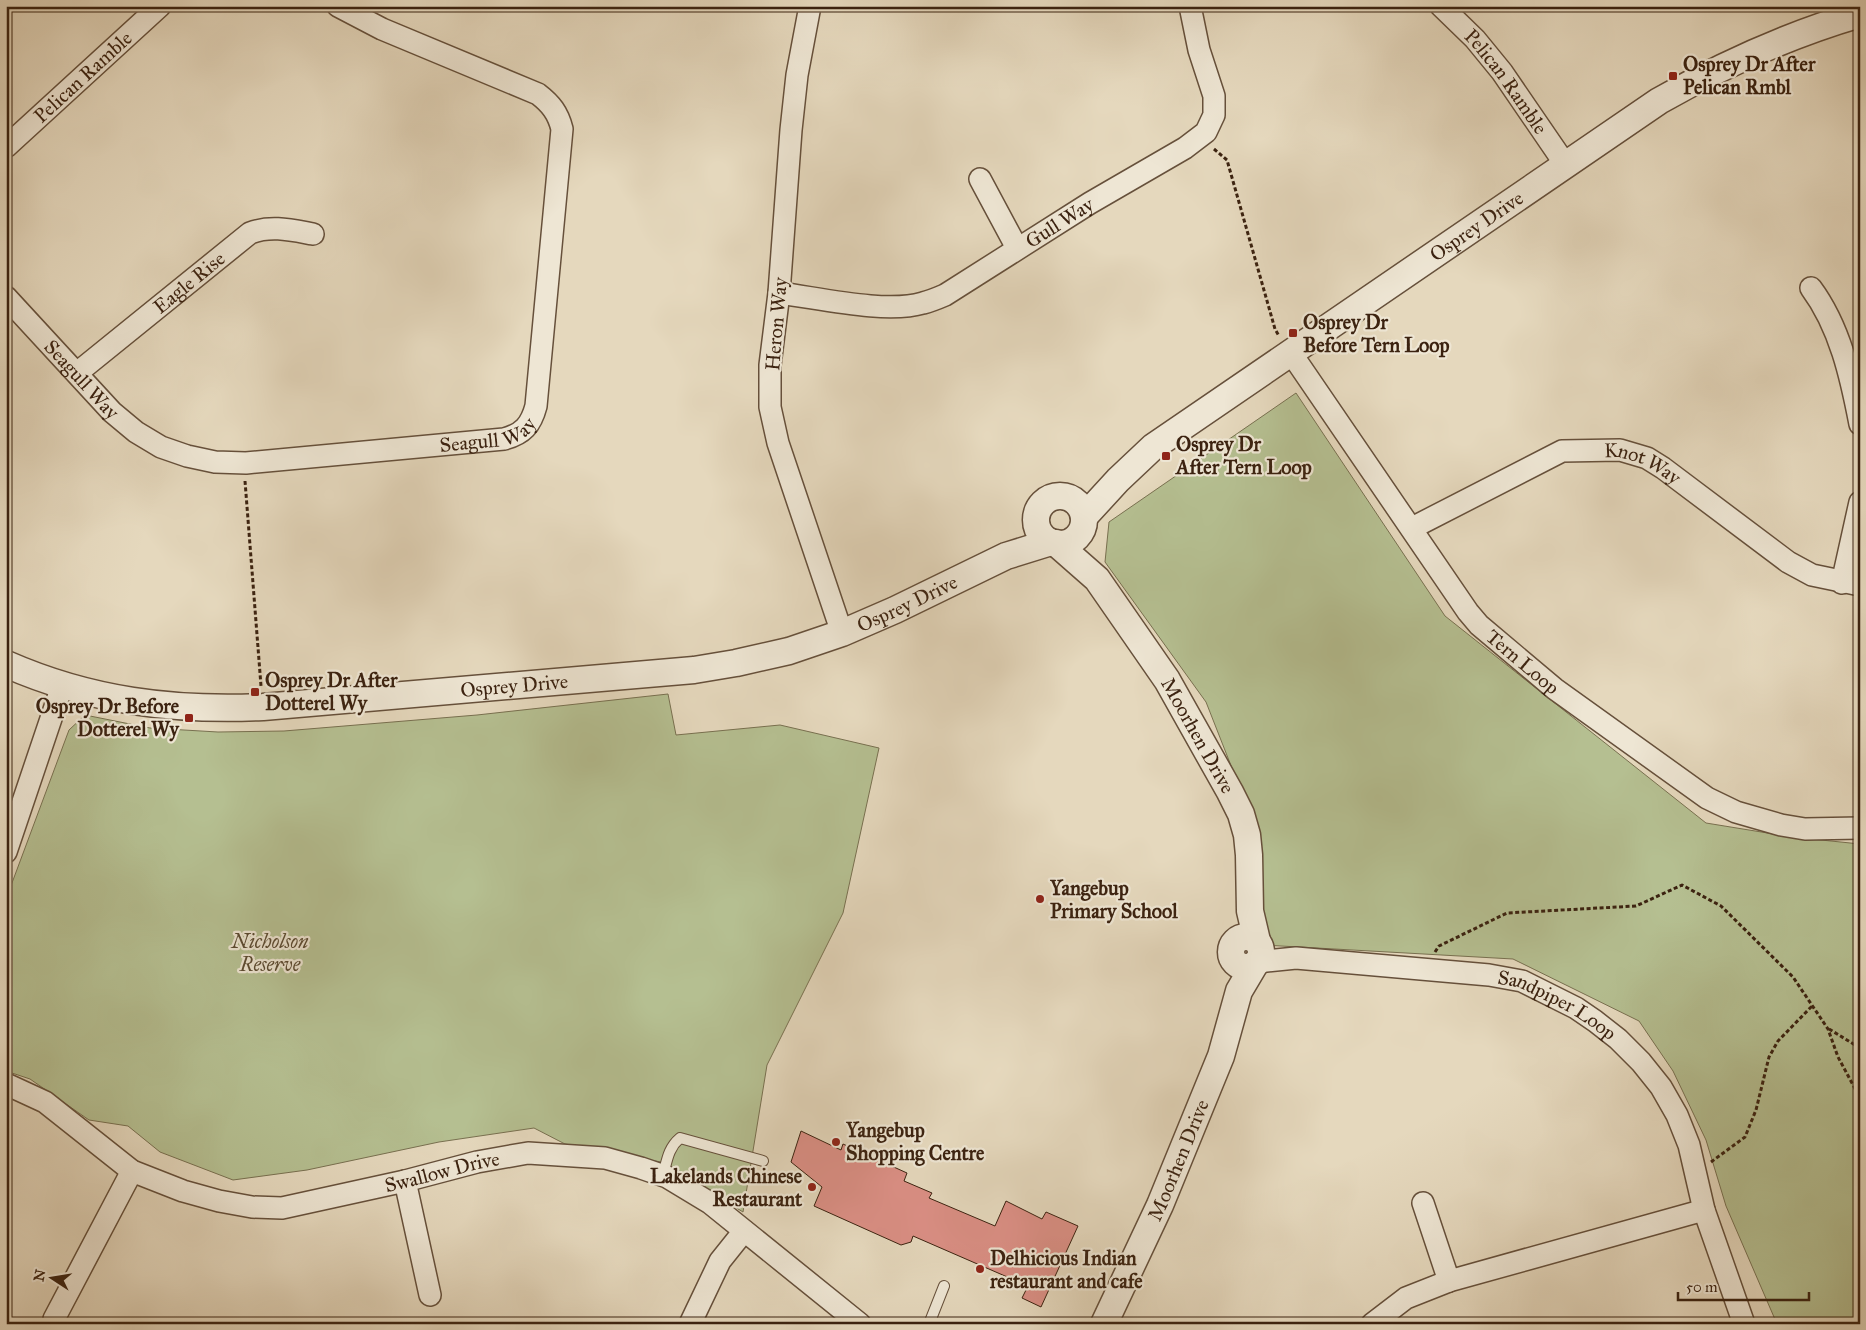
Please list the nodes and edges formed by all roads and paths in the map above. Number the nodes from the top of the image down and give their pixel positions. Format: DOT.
graph roads {
  1 [pos="160,6"];
  2 [pos="338,6"];
  3 [pos="810,6"];
  4 [pos="1190,6"];
  5 [pos="1441,6"];
  6 [pos="1860,14"];
  7 [pos="1199,138"];
  8 [pos="6,147"];
  9 [pos="1565,164"];
  10 [pos="980,180"];
  11 [pos="313,234"];
  12 [pos="1017,248"];
  13 [pos="1811,288"];
  14 [pos="779,293"];
  15 [pos="6,297"];
  16 [pos="1291,352"];
  17 [pos="77,373"];
  18 [pos="1860,424"];
  19 [pos="246,463"];
  20 [pos="1118,480"];
  21 [pos="1066,496"];
  22 [pos="1860,502"];
  23 [pos="1036,518"];
  24 [pos="1083,523"];
  25 [pos="1412,528"];
  26 [pos="1054,543"];
  27 [pos="1006,556"];
  28 [pos="1097,579"];
  29 [pos="1851,584"];
  30 [pos="842,633"];
  31 [pos="6,664"];
  32 [pos="62,686"];
  33 [pos="261,690"];
  34 [pos="1860,828"];
  35 [pos="6,852"];
  36 [pos="1251,952"];
  37 [pos="1434,970"];
  38 [pos="1813,1005"];
  39 [pos="1828,1029"];
  40 [pos="1860,1048"];
  41 [pos="6,1084"];
  42 [pos="1860,1098"];
  43 [pos="763,1161"];
  44 [pos="132,1171"];
  45 [pos="1696,1173"];
  46 [pos="663,1175"];
  47 [pos="404,1181"];
  48 [pos="1423,1203"];
  49 [pos="1704,1210"];
  50 [pos="744,1231"];
  51 [pos="1449,1281"];
  52 [pos="944,1286"];
  53 [pos="430,1295"];
  54 [pos="54,1319"];
  55 [pos="690,1324"];
  56 [pos="860,1324"];
  57 [pos="929,1324"];
  58 [pos="1104,1324"];
  59 [pos="1372,1324"];
  60 [pos="1744,1324"];
  1 -- 8 [label="street, Pelican Ramble"];
  2 -- 19 [label="street, Seagull Way"];
  3 -- 14 [label="street, Heron Way"];
  4 -- 7 [label="street, Gull Way"];
  5 -- 9 [label="street, Pelican Ramble"];
  6 -- 9 [label="street, Osprey Drive"];
  7 -- 12 [label="street, Gull Way"];
  7 -- 16 [label="path"];
  9 -- 16 [label="street, Osprey Drive"];
  10 -- 12 [label="street"];
  11 -- 17 [label="street, Eagle Rise"];
  12 -- 14 [label="street, Gull Way"];
  13 -- 18 [label="street"];
  14 -- 30 [label="street, Heron Way"];
  15 -- 17 [label="street, Seagull Way"];
  16 -- 20 [label="street, Osprey Drive"];
  16 -- 25 [label="street, Tern Loop"];
  17 -- 19 [label="street, Seagull Way"];
  19 -- 33 [label="path"];
  20 -- 21 [label="street, Osprey Drive"];
  20 -- 24 [label="street, Osprey Drive"];
  21 -- 23 [label="street"];
  21 -- 24 [label="street"];
  22 -- 29 [label="street"];
  23 -- 26 [label="street"];
  23 -- 27 [label="street, Osprey Drive"];
  24 -- 26 [label="street"];
  24 -- 28 [label="street, Moorhen Drive"];
  25 -- 29 [label="street, Knot Way"];
  25 -- 34 [label="street, Tern Loop"];
  26 -- 27 [label="street, Osprey Drive"];
  26 -- 28 [label="street, Moorhen Drive"];
  27 -- 30 [label="street, Osprey Drive"];
  28 -- 36 [label="street, Moorhen Drive"];
  30 -- 32 [label="street, Osprey Drive"];
  31 -- 32 [label="street, Osprey Drive"];
  32 -- 35 [label="street"];
  36 -- 37 [label="street, Sandpiper Loop"];
  36 -- 58 [label="street, Moorhen Drive"];
  37 -- 38 [label="path"];
  37 -- 45 [label="street, Sandpiper Loop"];
  38 -- 39 [label="path"];
  38 -- 45 [label="path"];
  39 -- 40 [label="path"];
  39 -- 42 [label="path"];
  41 -- 44 [label="street, Swallow Drive"];
  43 -- 46 [label="lane"];
  44 -- 47 [label="street, Swallow Drive"];
  44 -- 54 [label="street"];
  45 -- 49 [label="street, Sandpiper Loop"];
  46 -- 47 [label="street, Swallow Drive"];
  46 -- 50 [label="street, Swallow Drive"];
  47 -- 53 [label="street"];
  48 -- 51 [label="street"];
  49 -- 51 [label="street"];
  49 -- 60 [label="street, Sandpiper Loop"];
  50 -- 55 [label="street"];
  50 -- 56 [label="street, Swallow Drive"];
  51 -- 59 [label="street"];
  52 -- 57 [label="lane"];
}
